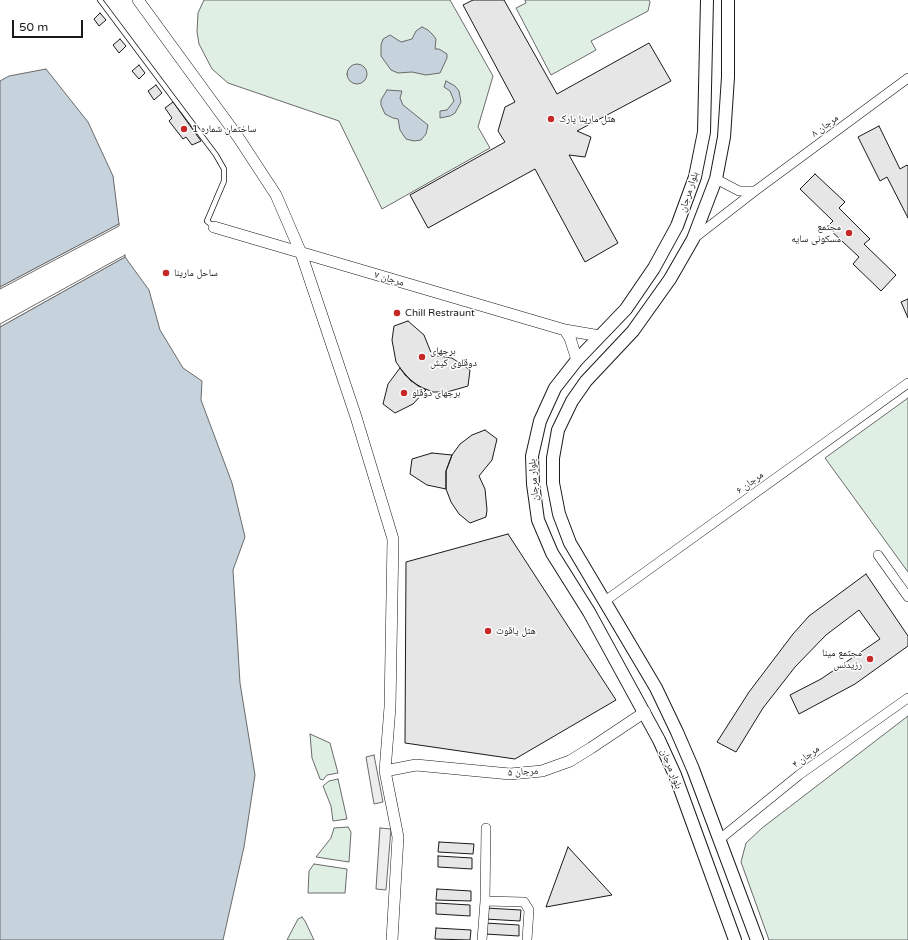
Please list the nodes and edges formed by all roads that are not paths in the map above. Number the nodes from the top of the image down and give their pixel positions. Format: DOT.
graph roads {
  1 [pos="100,0"];
  2 [pos="138,0"];
  3 [pos="707,0"];
  4 [pos="728,0"];
  5 [pos="908,78"];
  6 [pos="716,179"];
  7 [pos="755,191"];
  8 [pos="214,227"];
  9 [pos="693,239"];
  10 [pos="301,253"];
  11 [pos="565,330"];
  12 [pos="600,336"];
  13 [pos="577,360"];
  14 [pos="908,383"];
  15 [pos="878,556"];
  16 [pos="908,596"];
  17 [pos="605,601"];
  18 [pos="589,612"];
  19 [pos="908,698"];
  20 [pos="645,712"];
  21 [pos="385,770"];
  22 [pos="486,828"];
  23 [pos="720,839"];
  24 [pos="485,902"];
  25 [pos="392,940"];
  26 [pos="482,940"];
  27 [pos="527,940"];
  28 [pos="735,940"];
  29 [pos="757,940"];
  1 -- 8 [label="lane"];
  2 -- 10 [label="street"];
  3 -- 12 [label="main road, بلوار مرجان"];
  4 -- 6 [label="main road, بلوار مرجان"];
  5 -- 7 [label="street, مرجان ۸"];
  6 -- 7 [label="street"];
  6 -- 9 [label="main road, بلوار مرجان"];
  7 -- 9 [label="street, مرجان ۸"];
  8 -- 10 [label="street, مرجان ۷"];
  9 -- 17 [label="main road, بلوار مرجان"];
  10 -- 11 [label="street, مرجان ۷"];
  10 -- 21 [label="street"];
  11 -- 12 [label="street, مرجان ۷"];
  11 -- 13 [label="street"];
  12 -- 13 [label="main road, بلوار مرجان"];
  13 -- 18 [label="main road, بلوار مرجان"];
  14 -- 17 [label="street, مرجان ۶"];
  15 -- 16 [label="street"];
  17 -- 18 [label="main road"];
  17 -- 23 [label="main road, بلوار مرجان"];
  18 -- 20 [label="main road, بلوار مرجان"];
  19 -- 23 [label="street, مرجان ۴"];
  20 -- 21 [label="street, مرجان ۵"];
  20 -- 28 [label="main road, بلوار مرجان"];
  21 -- 25 [label="street"];
  22 -- 24 [label="street"];
  23 -- 29 [label="main road, بلوار مرجان"];
  24 -- 26 [label="street"];
  24 -- 27 [label="street"];
}
